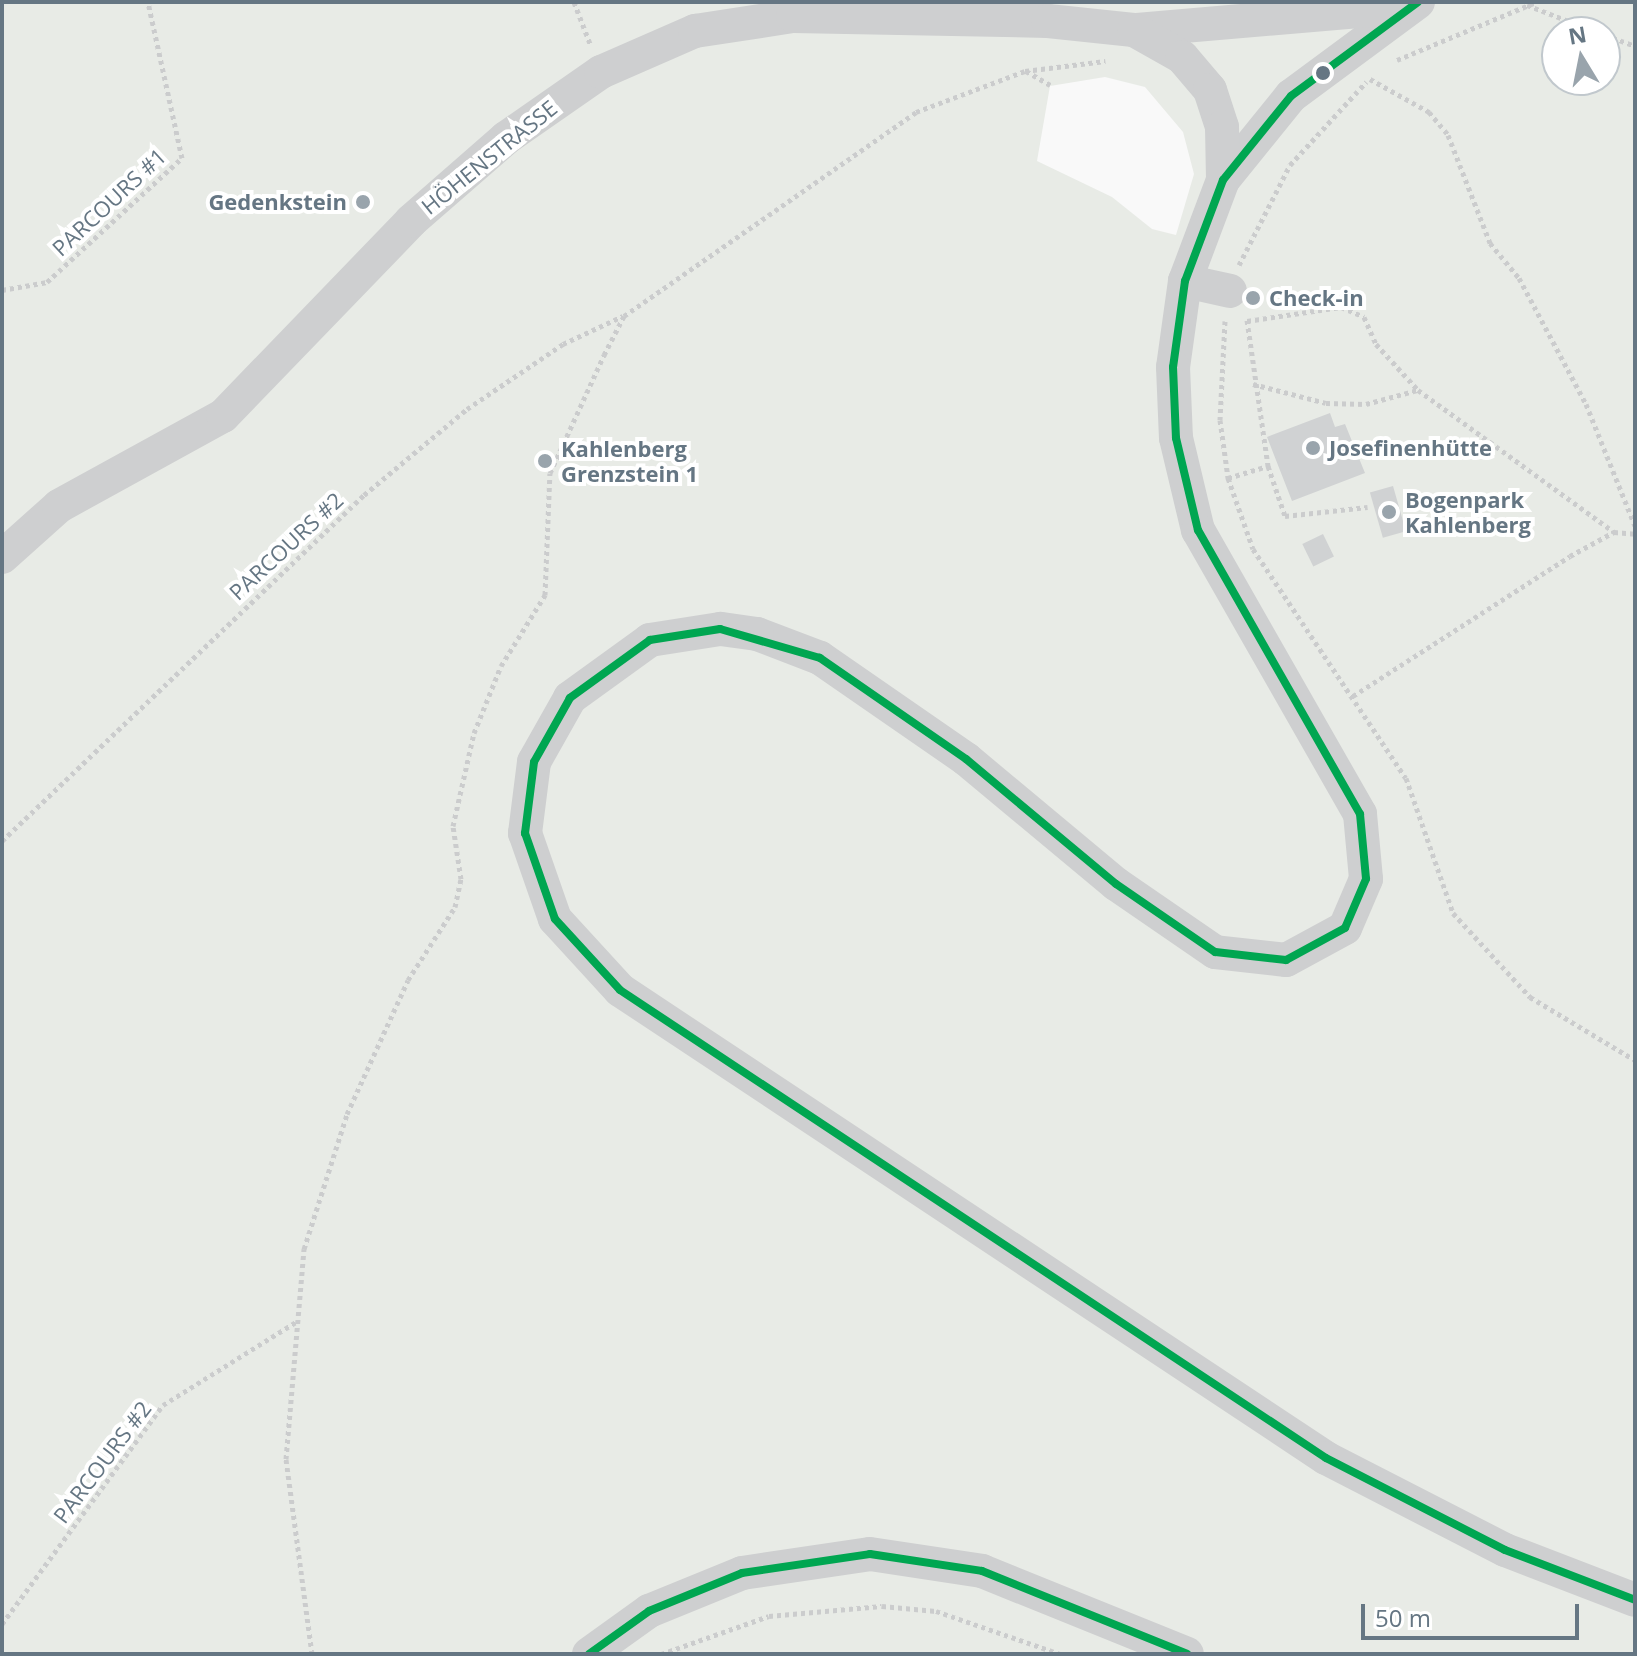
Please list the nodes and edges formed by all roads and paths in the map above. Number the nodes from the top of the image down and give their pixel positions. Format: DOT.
graph roads {
  1 [pos="148,2"];
  2 [pos="574,2"];
  3 [pos="1536,2"];
  4 [pos="1413,4"];
  5 [pos="1526,5"];
  6 [pos="1555,16"];
  7 [pos="1134,30"];
  8 [pos="1112,60"];
  9 [pos="1025,71"];
  10 [pos="601,72"];
  11 [pos="1370,79"];
  12 [pos="1050,85"];
  13 [pos="1223,180"];
  14 [pos="1185,281"];
  15 [pos="2,290"];
  16 [pos="1230,291"];
  17 [pos="624,316"];
  18 [pos="1247,321"];
  19 [pos="1253,384"];
  20 [pos="1418,390"];
  21 [pos="1268,466"];
  22 [pos="1228,478"];
  23 [pos="1368,507"];
  24 [pos="1635,526"];
  25 [pos="1614,532"];
  26 [pos="1635,534"];
  27 [pos="2,557"];
  28 [pos="1353,696"];
  29 [pos="2,841"];
  30 [pos="1635,1060"];
  31 [pos="296,1322"];
  32 [pos="1635,1600"];
  33 [pos="2,1624"];
  34 [pos="312,1654"];
  35 [pos="589,1654"];
  36 [pos="661,1654"];
  37 [pos="1060,1654"];
  38 [pos="1187,1654"];
  1 -- 15 [label="path, PARCOURS #1"];
  2 -- 10 [label="path"];
  3 -- 5 [label="path"];
  4 -- 7 [label="street, HÖHENSTRASSE"];
  4 -- 13 [label="street, HÖHENSTRASSE"];
  5 -- 6 [label="path"];
  5 -- 11 [label="path"];
  7 -- 10 [label="street, HÖHENSTRASSE"];
  7 -- 13 [label="street, HÖHENSTRASSE"];
  8 -- 9 [label="path, PARCOURS #2"];
  9 -- 12 [label="path"];
  9 -- 17 [label="path, PARCOURS #2"];
  10 -- 27 [label="street, HÖHENSTRASSE"];
  11 -- 16 [label="path"];
  11 -- 24 [label="path"];
  13 -- 14 [label="street, HÖHENSTRASSE"];
  14 -- 16 [label="street"];
  14 -- 32 [label="street, HÖHENSTRASSE"];
  16 -- 18 [label="path"];
  16 -- 22 [label="path"];
  17 -- 29 [label="path, PARCOURS #2"];
  17 -- 31 [label="path"];
  18 -- 19 [label="path"];
  18 -- 20 [label="path"];
  19 -- 20 [label="path"];
  19 -- 21 [label="path"];
  20 -- 25 [label="path"];
  21 -- 22 [label="path"];
  21 -- 23 [label="path"];
  22 -- 28 [label="path"];
  25 -- 26 [label="path"];
  25 -- 28 [label="path"];
  28 -- 30 [label="path"];
  31 -- 33 [label="path, PARCOURS #2"];
  31 -- 34 [label="path"];
  35 -- 38 [label="street"];
  36 -- 37 [label="path"];
}
